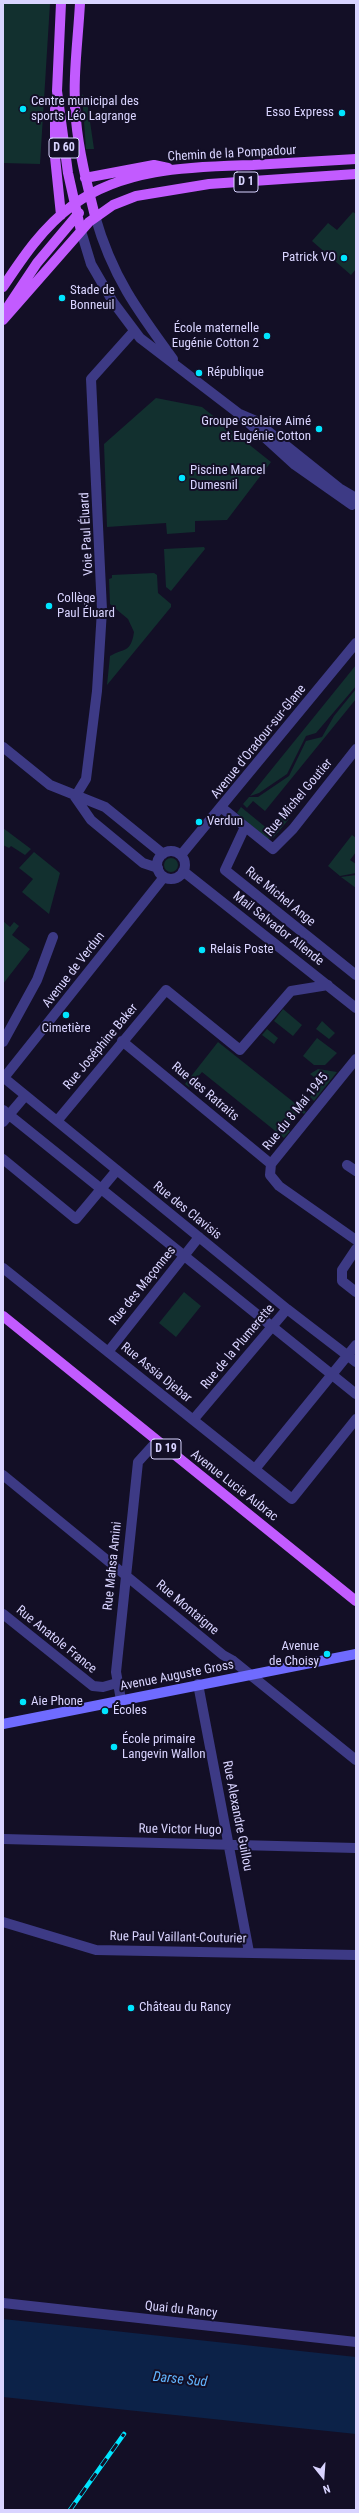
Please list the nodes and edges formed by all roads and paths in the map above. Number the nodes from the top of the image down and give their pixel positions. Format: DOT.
graph roads {
  1 [pos="61,3"];
  2 [pos="80,3"];
  3 [pos="57,91"];
  4 [pos="356,159"];
  5 [pos="170,168"];
  6 [pos="356,174"];
  7 [pos="85,178"];
  8 [pos="89,196"];
  9 [pos="74,204"];
  10 [pos="61,214"];
  11 [pos="77,216"];
  12 [pos="95,216"];
  13 [pos="81,231"];
  14 [pos="3,287"];
  15 [pos="3,314"];
  16 [pos="3,320"];
  17 [pos="134,331"];
  18 [pos="180,368"];
  19 [pos="355,504"];
  20 [pos="356,643"];
  21 [pos="3,747"];
  22 [pos="356,750"];
  23 [pos="75,797"];
  24 [pos="222,808"];
  25 [pos="245,827"];
  26 [pos="163,854"];
  27 [pos="181,855"];
  28 [pos="161,872"];
  29 [pos="183,872"];
  30 [pos="53,937"];
  31 [pos="356,975"];
  32 [pos="328,985"];
  33 [pos="356,1008"];
  34 [pos="122,1041"];
  35 [pos="3,1042"];
  36 [pos="356,1059"];
  37 [pos="3,1078"];
  38 [pos="25,1096"];
  39 [pos="5,1116"];
  40 [pos="57,1121"];
  41 [pos="3,1159"];
  42 [pos="271,1164"];
  43 [pos="347,1164"];
  44 [pos="117,1170"];
  45 [pos="356,1171"];
  46 [pos="101,1189"];
  47 [pos="199,1237"];
  48 [pos="356,1240"];
  49 [pos="356,1249"];
  50 [pos="184,1256"];
  51 [pos="3,1268"];
  52 [pos="356,1292"];
  53 [pos="287,1309"];
  54 [pos="3,1316"];
  55 [pos="272,1326"];
  56 [pos="356,1345"];
  57 [pos="108,1352"];
  58 [pos="348,1356"];
  59 [pos="356,1362"];
  60 [pos="332,1374"];
  61 [pos="356,1394"];
  62 [pos="356,1418"];
  63 [pos="193,1420"];
  64 [pos="157,1441"];
  65 [pos="255,1469"];
  66 [pos="3,1475"];
  67 [pos="125,1573"];
  68 [pos="356,1601"];
  69 [pos="3,1614"];
  70 [pos="356,1654"];
  71 [pos="250,1675"];
  72 [pos="117,1683"];
  73 [pos="198,1684"];
  74 [pos="121,1700"];
  75 [pos="3,1724"];
  76 [pos="356,1760"];
  77 [pos="3,1840"];
  78 [pos="229,1844"];
  79 [pos="356,1848"];
  80 [pos="3,1922"];
  81 [pos="249,1952"];
  82 [pos="356,1955"];
  83 [pos="3,2303"];
  84 [pos="356,2342"];
  1 -- 3 [label="main road, D 60"];
  2 -- 7 [label="main road, D 60"];
  3 -- 9 [label="main road, D 60"];
  3 -- 10 [label="main road"];
  4 -- 5 [label="main road, Chemin de la Pompadour / D 1"];
  5 -- 7 [label="main road"];
  5 -- 8 [label="main road, Chemin de la Pompadour / D 1"];
  6 -- 12 [label="main road, D 1"];
  7 -- 8 [label="main road, D 60"];
  8 -- 9 [label="main road, D 1"];
  8 -- 11 [label="main road"];
  8 -- 12 [label="main road, D 60"];
  9 -- 10 [label="main road, D 1"];
  9 -- 11 [label="main road, D 60"];
  10 -- 14 [label="main road, D 1"];
  11 -- 13 [label="main road, D 60"];
  11 -- 15 [label="main road"];
  12 -- 13 [label="main road, D 1"];
  12 -- 18 [label="street"];
  13 -- 16 [label="main road, D 1"];
  13 -- 17 [label="street"];
  17 -- 18 [label="street"];
  17 -- 23 [label="street, Voie Paul Éluard"];
  18 -- 19 [label="street"];
  20 -- 24 [label="street, Avenue d'Oradour-sur-Glane"];
  21 -- 23 [label="street"];
  22 -- 25 [label="street, Rue Michel Goutier"];
  23 -- 26 [label="street"];
  23 -- 28 [label="street"];
  24 -- 25 [label="street, Rue Michel Goutier"];
  24 -- 27 [label="street, Avenue d'Oradour-sur-Glane"];
  25 -- 31 [label="street, Rue Michel Ange"];
  26 -- 27 [label="street"];
  26 -- 28 [label="street"];
  27 -- 29 [label="street"];
  28 -- 29 [label="street"];
  28 -- 37 [label="street, Avenue de Verdun"];
  29 -- 32 [label="street, Mail Salvador Allende"];
  30 -- 35 [label="street"];
  32 -- 33 [label="street, Mail Salvador Allende"];
  32 -- 34 [label="street, Rue Joséphine Baker"];
  34 -- 40 [label="street, Rue Joséphine Baker"];
  34 -- 42 [label="street, Rue des Ratraits"];
  36 -- 42 [label="street, Rue du 8 Mai 1945"];
  37 -- 38 [label="street, Rue des Clavisis"];
  38 -- 39 [label="street"];
  38 -- 40 [label="street, Rue des Clavisis"];
  39 -- 46 [label="street"];
  40 -- 44 [label="street, Rue des Clavisis"];
  41 -- 46 [label="street"];
  42 -- 48 [label="street, Rue du 8 Mai 1945"];
  43 -- 45 [label="street"];
  44 -- 46 [label="street"];
  44 -- 47 [label="street, Rue des Clavisis"];
  46 -- 50 [label="street"];
  47 -- 50 [label="street, Rue des Maçonnes"];
  47 -- 53 [label="street, Rue des Clavisis"];
  49 -- 52 [label="street"];
  50 -- 55 [label="street"];
  50 -- 57 [label="street, Rue des Maçonnes"];
  51 -- 57 [label="street, Rue Assia Djebar"];
  53 -- 55 [label="street, Rue de la Plumerette"];
  53 -- 58 [label="street, Rue des Clavisis"];
  54 -- 64 [label="main road, Avenue Lucie Aubrac / D 19"];
  55 -- 60 [label="street"];
  55 -- 63 [label="street, Rue de la Plumerette"];
  56 -- 58 [label="street"];
  57 -- 63 [label="street, Rue Assia Djebar"];
  58 -- 59 [label="street, Rue des Clavisis"];
  58 -- 60 [label="street"];
  60 -- 61 [label="street"];
  60 -- 65 [label="street"];
  62 -- 65 [label="street, Rue Assia Djebar"];
  63 -- 65 [label="street, Rue Assia Djebar"];
  64 -- 67 [label="street, Rue Mahsa Amini"];
  64 -- 68 [label="main road, Avenue Lucie Aubrac / D 19"];
  66 -- 67 [label="street, Rue Montaigne"];
  67 -- 71 [label="street, Rue Montaigne"];
  67 -- 72 [label="street, Rue Mahsa Amini"];
  69 -- 72 [label="street, Rue Anatole France"];
  70 -- 71 [label="street, Avenue Auguste Gross"];
  71 -- 73 [label="street, Avenue Auguste Gross"];
  71 -- 76 [label="street, Rue Montaigne"];
  72 -- 74 [label="street, Rue Mahsa Amini"];
  73 -- 74 [label="street, Avenue Auguste Gross"];
  73 -- 78 [label="street, Rue Alexandre Guillou"];
  74 -- 75 [label="street, Avenue Auguste Gross"];
  77 -- 78 [label="street, Rue Victor Hugo"];
  78 -- 79 [label="street, Rue Victor Hugo"];
  78 -- 81 [label="street, Rue Alexandre Guillou"];
  80 -- 81 [label="street, Rue Paul Vaillant-Couturier"];
  81 -- 82 [label="street, Rue Paul Vaillant-Couturier"];
  83 -- 84 [label="street, Quai du Rancy"];
}
